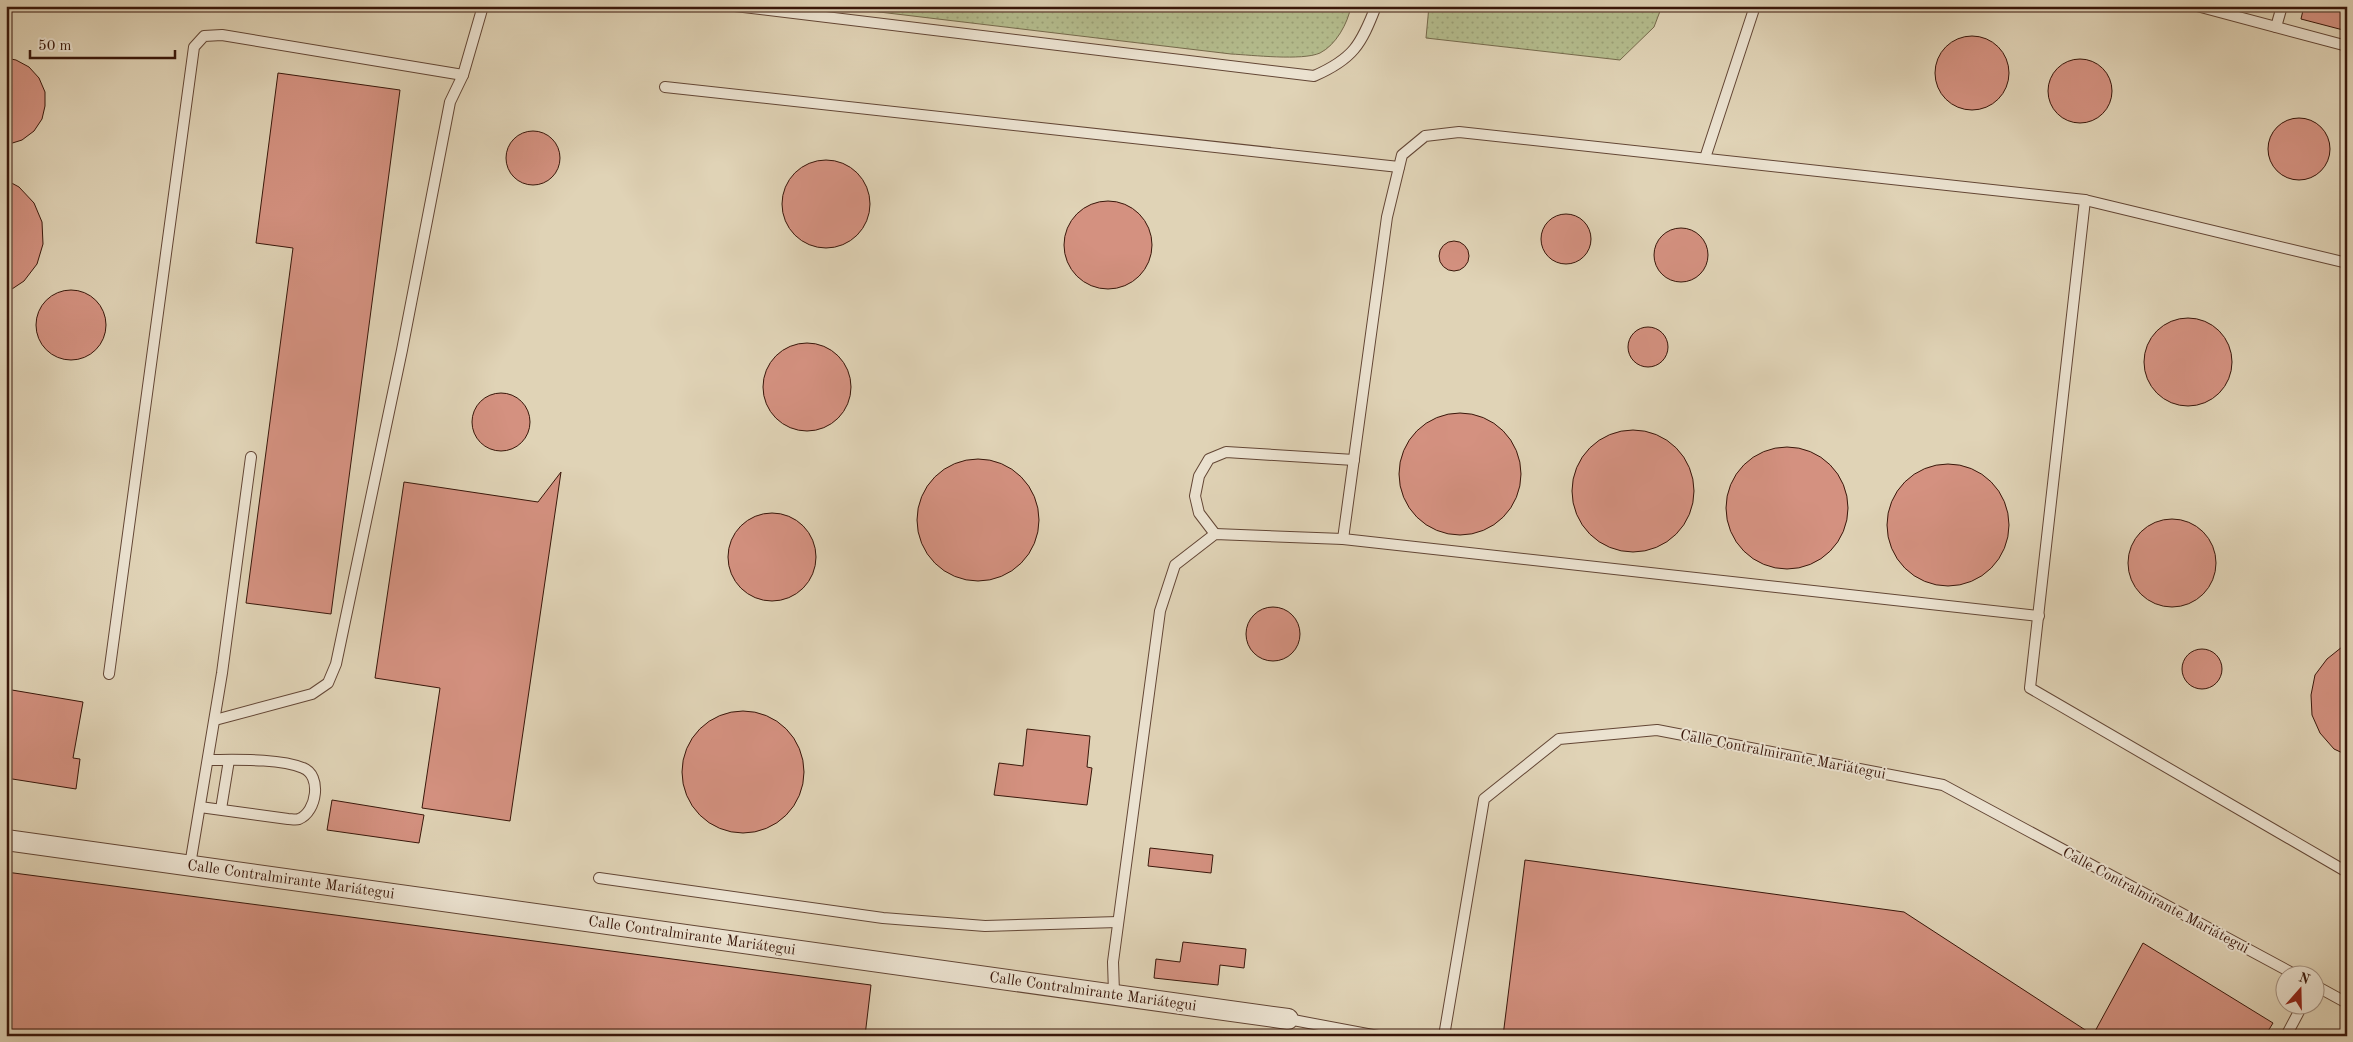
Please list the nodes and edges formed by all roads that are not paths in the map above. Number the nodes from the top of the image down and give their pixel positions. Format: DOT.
graph roads {
  1 [pos="483,6"];
  2 [pos="735,6"];
  3 [pos="1376,6"];
  4 [pos="1755,6"];
  5 [pos="2197,6"];
  6 [pos="2282,6"];
  7 [pos="2276,27"];
  8 [pos="2347,46"];
  9 [pos="463,75"];
  10 [pos="664,87"];
  11 [pos="1705,158"];
  12 [pos="1399,168"];
  13 [pos="2085,200"];
  14 [pos="2347,263"];
  15 [pos="251,457"];
  16 [pos="1354,460"];
  17 [pos="1215,534"];
  18 [pos="1343,540"];
  19 [pos="2039,616"];
  20 [pos="109,674"];
  21 [pos="215,720"];
  22 [pos="208,760"];
  23 [pos="229,760"];
  24 [pos="200,807"];
  25 [pos="221,809"];
  26 [pos="6,840"];
  27 [pos="190,864"];
  28 [pos="2347,872"];
  29 [pos="599,878"];
  30 [pos="1118,922"];
  31 [pos="2276,964"];
  32 [pos="2326,991"];
  33 [pos="1114,993"];
  34 [pos="2347,1003"];
  35 [pos="2298,1014"];
  36 [pos="1288,1019"];
  37 [pos="1378,1036"];
  38 [pos="1444,1036"];
  39 [pos="2286,1036"];
  1 -- 9 [label="lane"];
  2 -- 3 [label="lane"];
  4 -- 11 [label="lane"];
  5 -- 7 [label="lane"];
  6 -- 7 [label="lane"];
  7 -- 8 [label="lane"];
  9 -- 20 [label="lane"];
  9 -- 21 [label="lane"];
  10 -- 12 [label="lane"];
  11 -- 12 [label="lane"];
  11 -- 13 [label="lane"];
  12 -- 16 [label="lane"];
  13 -- 14 [label="lane"];
  13 -- 19 [label="lane"];
  15 -- 21 [label="lane"];
  16 -- 17 [label="lane"];
  16 -- 18 [label="lane"];
  17 -- 18 [label="lane"];
  17 -- 30 [label="lane"];
  18 -- 19 [label="lane"];
  19 -- 28 [label="lane"];
  21 -- 22 [label="lane"];
  22 -- 23 [label="lane"];
  22 -- 24 [label="lane"];
  23 -- 25 [label="lane"];
  23 -- 25 [label="lane"];
  24 -- 25 [label="lane"];
  24 -- 27 [label="lane"];
  26 -- 27 [label="street, Calle Contralmirante Mariátegui"];
  27 -- 33 [label="street, Calle Contralmirante Mariátegui"];
  29 -- 30 [label="lane"];
  30 -- 33 [label="lane"];
  31 -- 38 [label="lane, Calle Contralmirante Mariátegui"];
  32 -- 34 [label="lane"];
  33 -- 36 [label="street, Calle Contralmirante Mariátegui"];
  35 -- 39 [label="lane"];
  36 -- 37 [label="lane, Calle Contralmirante Mariátegui"];
}
